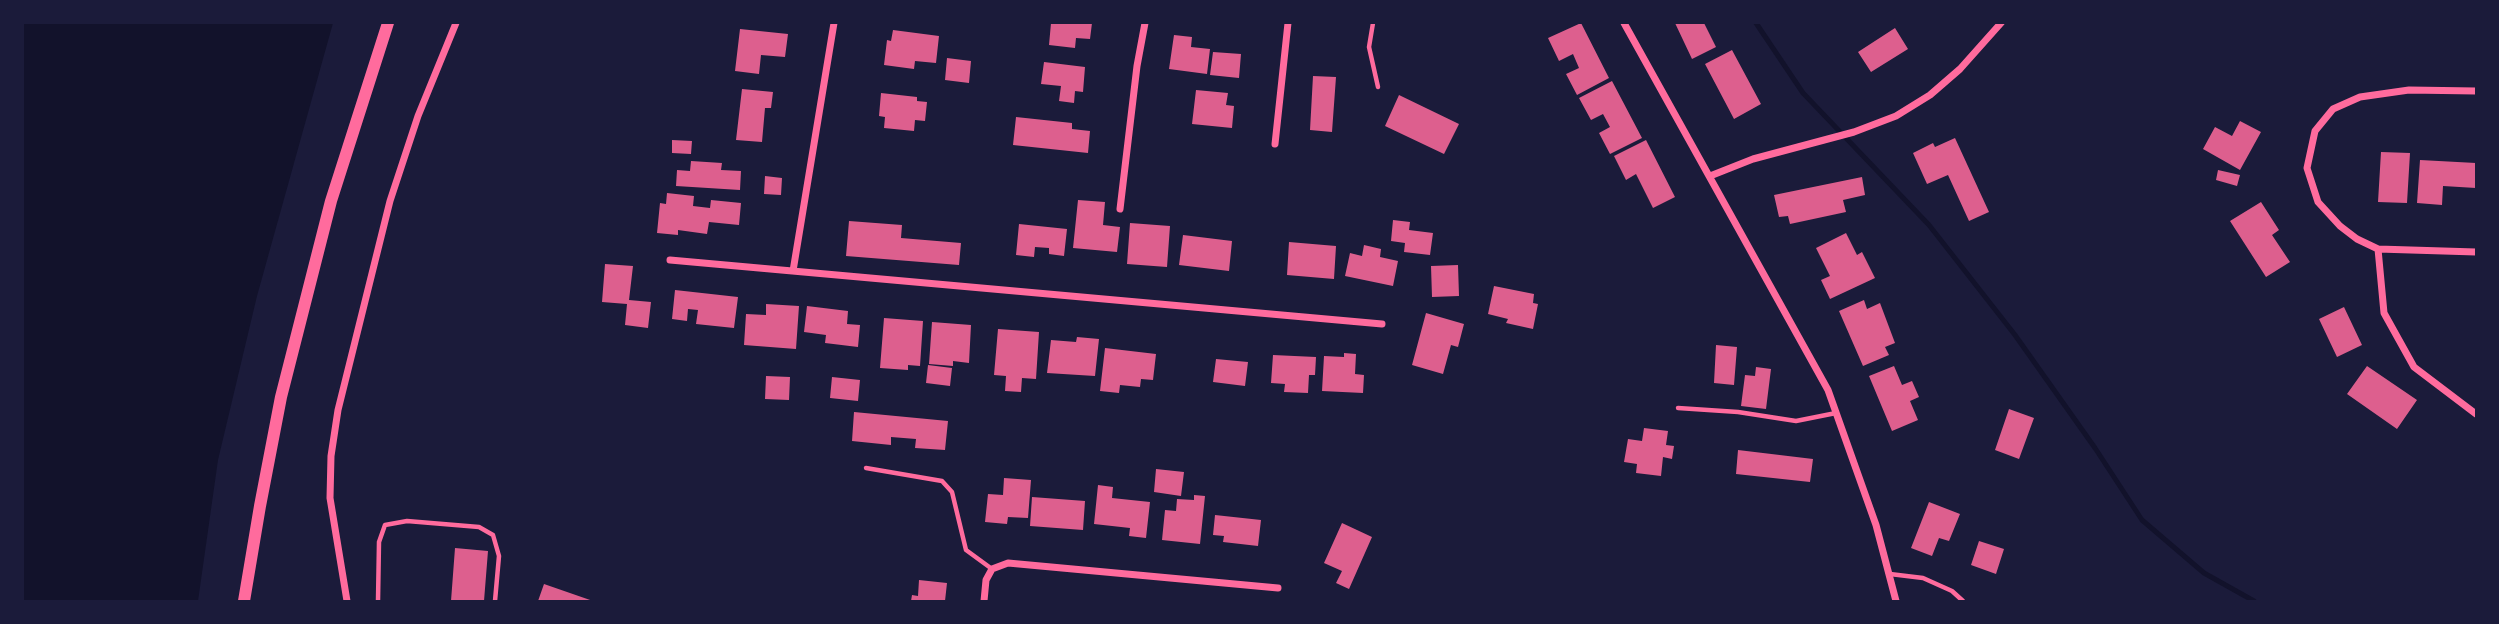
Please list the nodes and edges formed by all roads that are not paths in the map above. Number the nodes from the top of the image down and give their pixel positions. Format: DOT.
graph roads {
  1 [pos="388,23"];
  2 [pos="456,23"];
  3 [pos="834,23"];
  4 [pos="1145,23"];
  5 [pos="1288,23"];
  6 [pos="1373,23"];
  7 [pos="1624,23"];
  8 [pos="2001,23"];
  9 [pos="1378,87"];
  10 [pos="2476,91"];
  11 [pos="1275,144"];
  12 [pos="1710,176"];
  13 [pos="1120,209"];
  14 [pos="2378,248"];
  15 [pos="2476,252"];
  16 [pos="670,260"];
  17 [pos="793,271"];
  18 [pos="1382,324"];
  19 [pos="1678,408"];
  20 [pos="1836,413"];
  21 [pos="2476,414"];
  22 [pos="866,468"];
  23 [pos="992,569"];
  24 [pos="1889,574"];
  25 [pos="1278,588"];
  26 [pos="244,601"];
  27 [pos="347,601"];
  28 [pos="378,601"];
  29 [pos="495,601"];
  30 [pos="984,601"];
  31 [pos="1896,601"];
  32 [pos="1963,601"];
  1 -- 26 [label="main road"];
  2 -- 27 [label="street"];
  3 -- 17 [label="street"];
  4 -- 13 [label="street"];
  5 -- 11 [label="street"];
  6 -- 9 [label="lane"];
  7 -- 12 [label="street"];
  8 -- 12 [label="street"];
  10 -- 14 [label="street"];
  12 -- 20 [label="street"];
  14 -- 15 [label="street"];
  14 -- 21 [label="street"];
  16 -- 17 [label="street"];
  17 -- 18 [label="street"];
  19 -- 20 [label="lane"];
  20 -- 24 [label="street"];
  22 -- 23 [label="lane"];
  23 -- 25 [label="street"];
  23 -- 30 [label="street"];
  24 -- 31 [label="street"];
  24 -- 32 [label="lane"];
  28 -- 29 [label="lane"];
}
